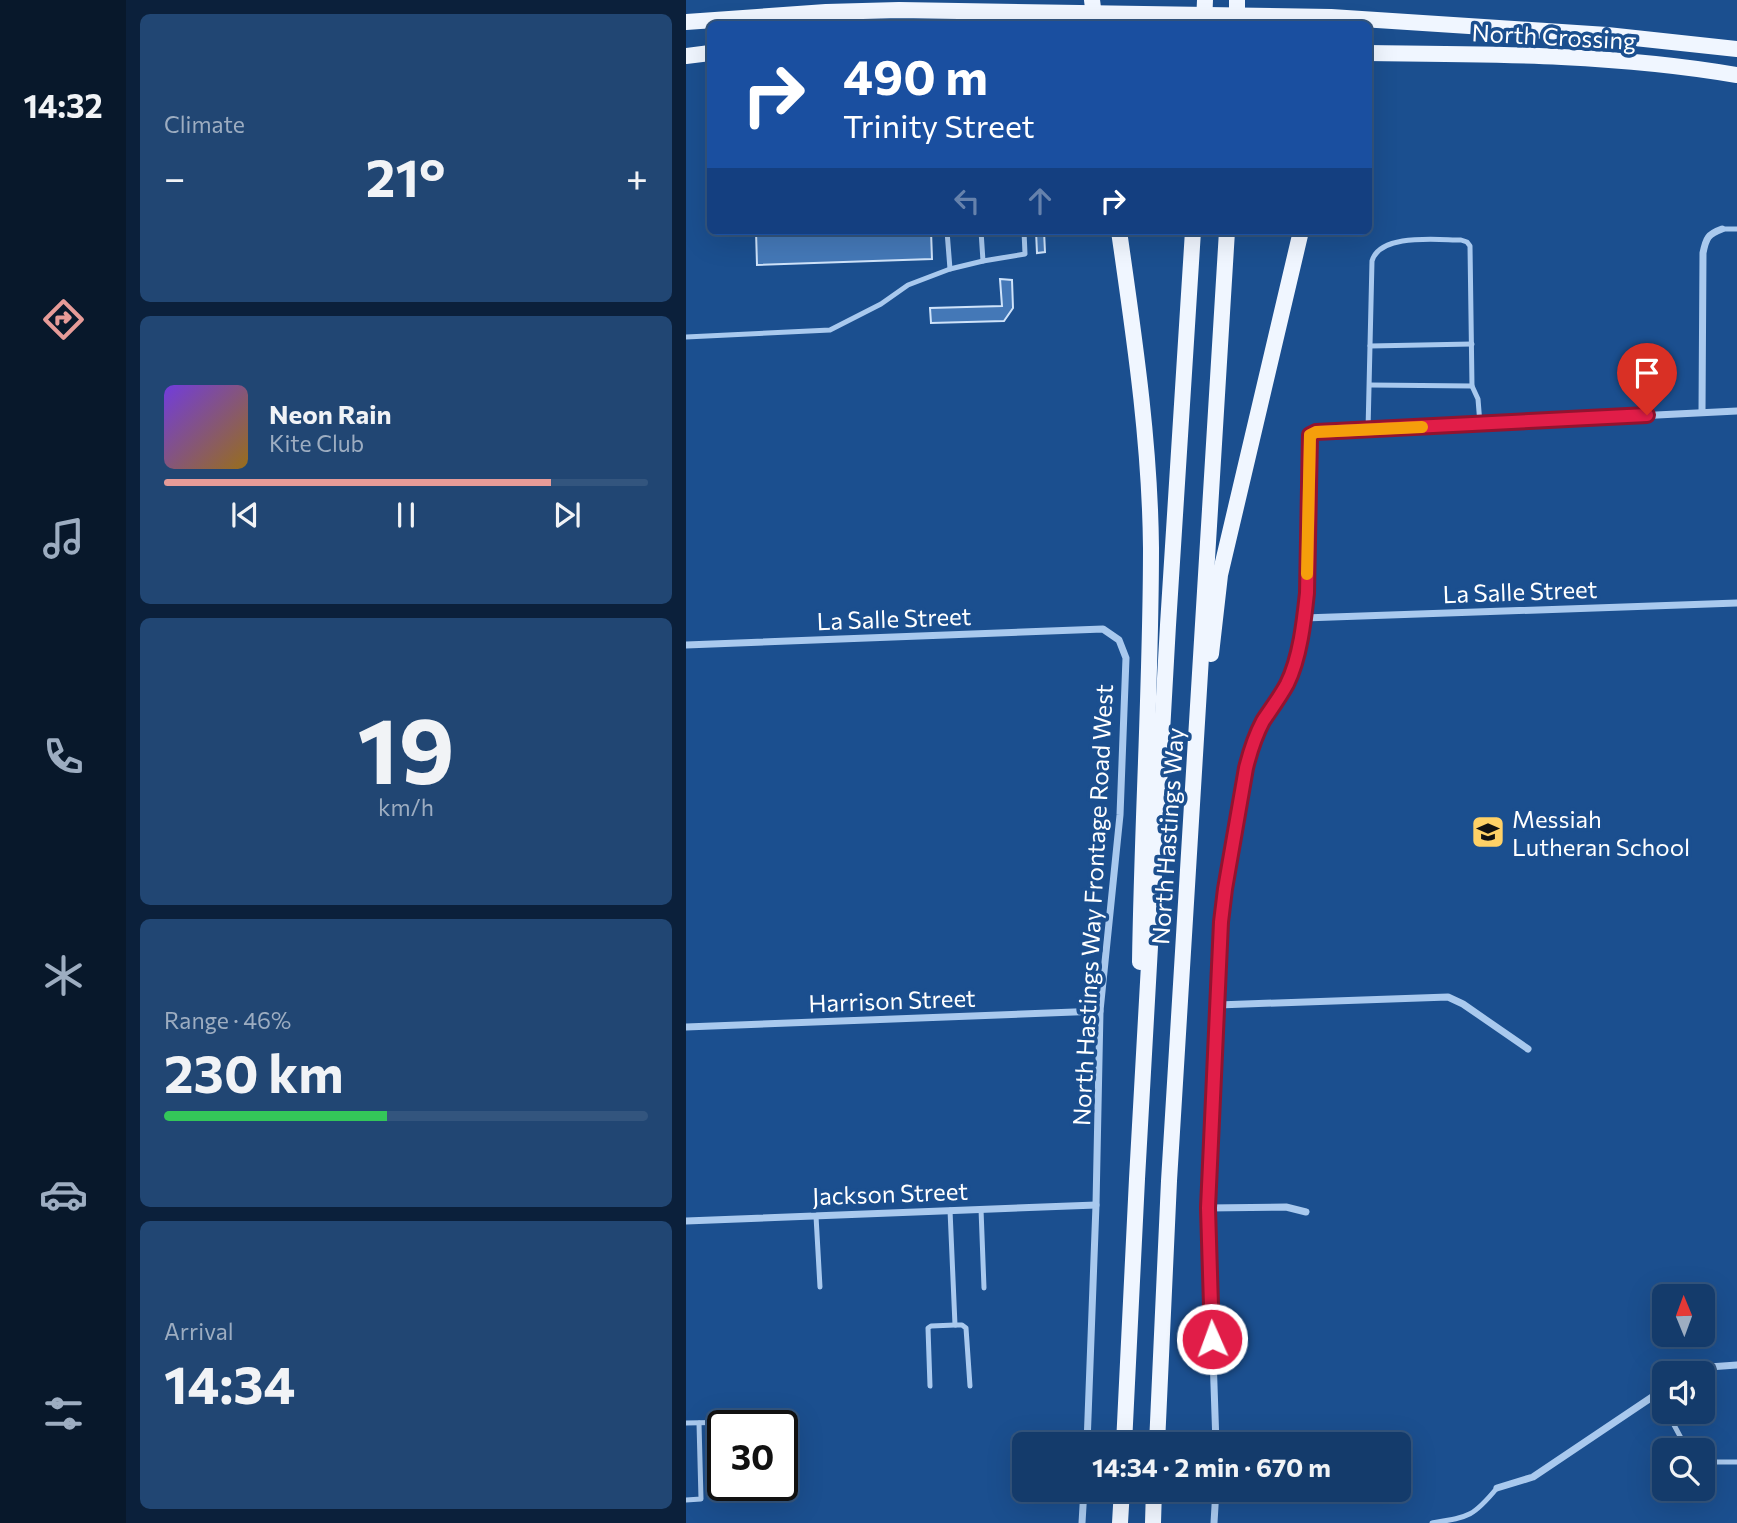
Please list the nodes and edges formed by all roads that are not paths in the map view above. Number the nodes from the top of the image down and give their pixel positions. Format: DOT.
graph roads {
  1 [pos="995,0"];
  2 [pos="1205,0"];
  3 [pos="1237,0"];
  4 [pos="944,10"];
  5 [pos="1094,12"];
  6 [pos="1332,14"];
  7 [pos="1204,21"];
  8 [pos="1237,21"];
  9 [pos="686,22"];
  10 [pos="1737,49"];
  11 [pos="1372,53"];
  12 [pos="1393,53"];
  13 [pos="707,54"];
  14 [pos="686,56"];
  15 [pos="1372,60"];
  16 [pos="1737,75"];
  17 [pos="1722,229"];
  18 [pos="1737,229"];
  19 [pos="947,235"];
  20 [pos="981,235"];
  21 [pos="1024,235"];
  22 [pos="1120,235"];
  23 [pos="1193,235"];
  24 [pos="1227,235"];
  25 [pos="1300,235"];
  26 [pos="983,261"];
  27 [pos="950,269"];
  28 [pos="686,337"];
  29 [pos="1472,344"];
  30 [pos="1370,345"];
  31 [pos="1370,385"];
  32 [pos="1472,386"];
  33 [pos="1737,411"];
  34 [pos="1702,412"];
  35 [pos="1480,424"];
  36 [pos="1368,429"];
  37 [pos="1737,603"];
  38 [pos="1304,618"];
  39 [pos="1103,629"];
  40 [pos="686,645"];
  41 [pos="1186,893"];
  42 [pos="1217,1005"];
  43 [pos="1100,1011"];
  44 [pos="686,1027"];
  45 [pos="1528,1049"];
  46 [pos="1137,1179"];
  47 [pos="1096,1205"];
  48 [pos="1208,1208"];
  49 [pos="981,1209"];
  50 [pos="950,1210"];
  51 [pos="1306,1212"];
  52 [pos="816,1216"];
  53 [pos="686,1221"];
  54 [pos="820,1287"];
  55 [pos="984,1288"];
  56 [pos="955,1325"];
  57 [pos="1737,1365"];
  58 [pos="1715,1367"];
  59 [pos="930,1386"];
  60 [pos="970,1386"];
  61 [pos="1652,1398"];
  62 [pos="686,1423"];
  63 [pos="699,1423"];
  64 [pos="707,1423"];
  65 [pos="1087,1432"];
  66 [pos="1125,1432"];
  67 [pos="1158,1432"];
  68 [pos="1216,1432"];
  69 [pos="1715,1462"];
  70 [pos="1737,1462"];
  71 [pos="1497,1488"];
  72 [pos="686,1500"];
  73 [pos="1083,1502"];
  74 [pos="1121,1502"];
  75 [pos="1154,1502"];
  76 [pos="1215,1502"];
  77 [pos="1082,1523"];
  78 [pos="1120,1523"];
  79 [pos="1153,1523"];
  80 [pos="1213,1523"];
  81 [pos="1432,1523"];
  1 -- 4 [label="main road"];
  2 -- 7 [label="main road, bridge"];
  3 -- 8 [label="main road, bridge"];
  4 -- 5 [label="main road, North Crossing"];
  4 -- 9 [label="main road, North Crossing"];
  5 -- 6 [label="main road, North Crossing"];
  6 -- 10 [label="main road, North Crossing"];
  11 -- 12 [label="main road, North Crossing"];
  12 -- 15 [label="main road"];
  12 -- 16 [label="main road, North Crossing"];
  13 -- 14 [label="main road"];
  17 -- 18 [label="lane"];
  17 -- 34 [label="street"];
  19 -- 27 [label="lane"];
  20 -- 26 [label="lane"];
  21 -- 26 [label="lane"];
  22 -- 46 [label="main road"];
  23 -- 46 [label="main road, North Hastings Way"];
  24 -- 41 [label="main road, North Hastings Way"];
  25 -- 41 [label="main road"];
  26 -- 27 [label="lane"];
  27 -- 28 [label="lane"];
  29 -- 30 [label="lane"];
  29 -- 30 [label="lane"];
  29 -- 32 [label="lane"];
  30 -- 31 [label="lane"];
  31 -- 32 [label="lane"];
  31 -- 36 [label="lane"];
  32 -- 35 [label="lane"];
  33 -- 34 [label="street"];
  34 -- 35 [label="street"];
  35 -- 36 [label="street"];
  36 -- 38 [label="street"];
  37 -- 38 [label="street, La Salle Street"];
  38 -- 42 [label="street"];
  39 -- 40 [label="street, La Salle Street"];
  39 -- 43 [label="street, North Hastings Way Frontage Road West"];
  41 -- 67 [label="main road, North Hastings Way"];
  42 -- 45 [label="street"];
  42 -- 48 [label="street"];
  43 -- 44 [label="street, Harrison Street"];
  43 -- 47 [label="street, North Hastings Way Frontage Road West"];
  46 -- 66 [label="main road, North Hastings Way"];
  47 -- 49 [label="street, Jackson Street"];
  47 -- 65 [label="street, North Hastings Way Frontage Road West"];
  48 -- 51 [label="street"];
  48 -- 68 [label="street"];
  49 -- 50 [label="street, Jackson Street"];
  49 -- 55 [label="lane"];
  50 -- 52 [label="street, Jackson Street"];
  50 -- 56 [label="lane"];
  52 -- 53 [label="street, Jackson Street"];
  52 -- 54 [label="lane"];
  56 -- 59 [label="lane"];
  56 -- 60 [label="lane"];
  57 -- 58 [label="street"];
  61 -- 71 [label="street"];
  62 -- 63 [label="lane"];
  63 -- 64 [label="lane"];
  63 -- 72 [label="lane"];
  69 -- 70 [label="lane"];
  71 -- 81 [label="lane"];
  73 -- 77 [label="street"];
  74 -- 78 [label="main road"];
  75 -- 79 [label="main road"];
  76 -- 80 [label="street"];
}
